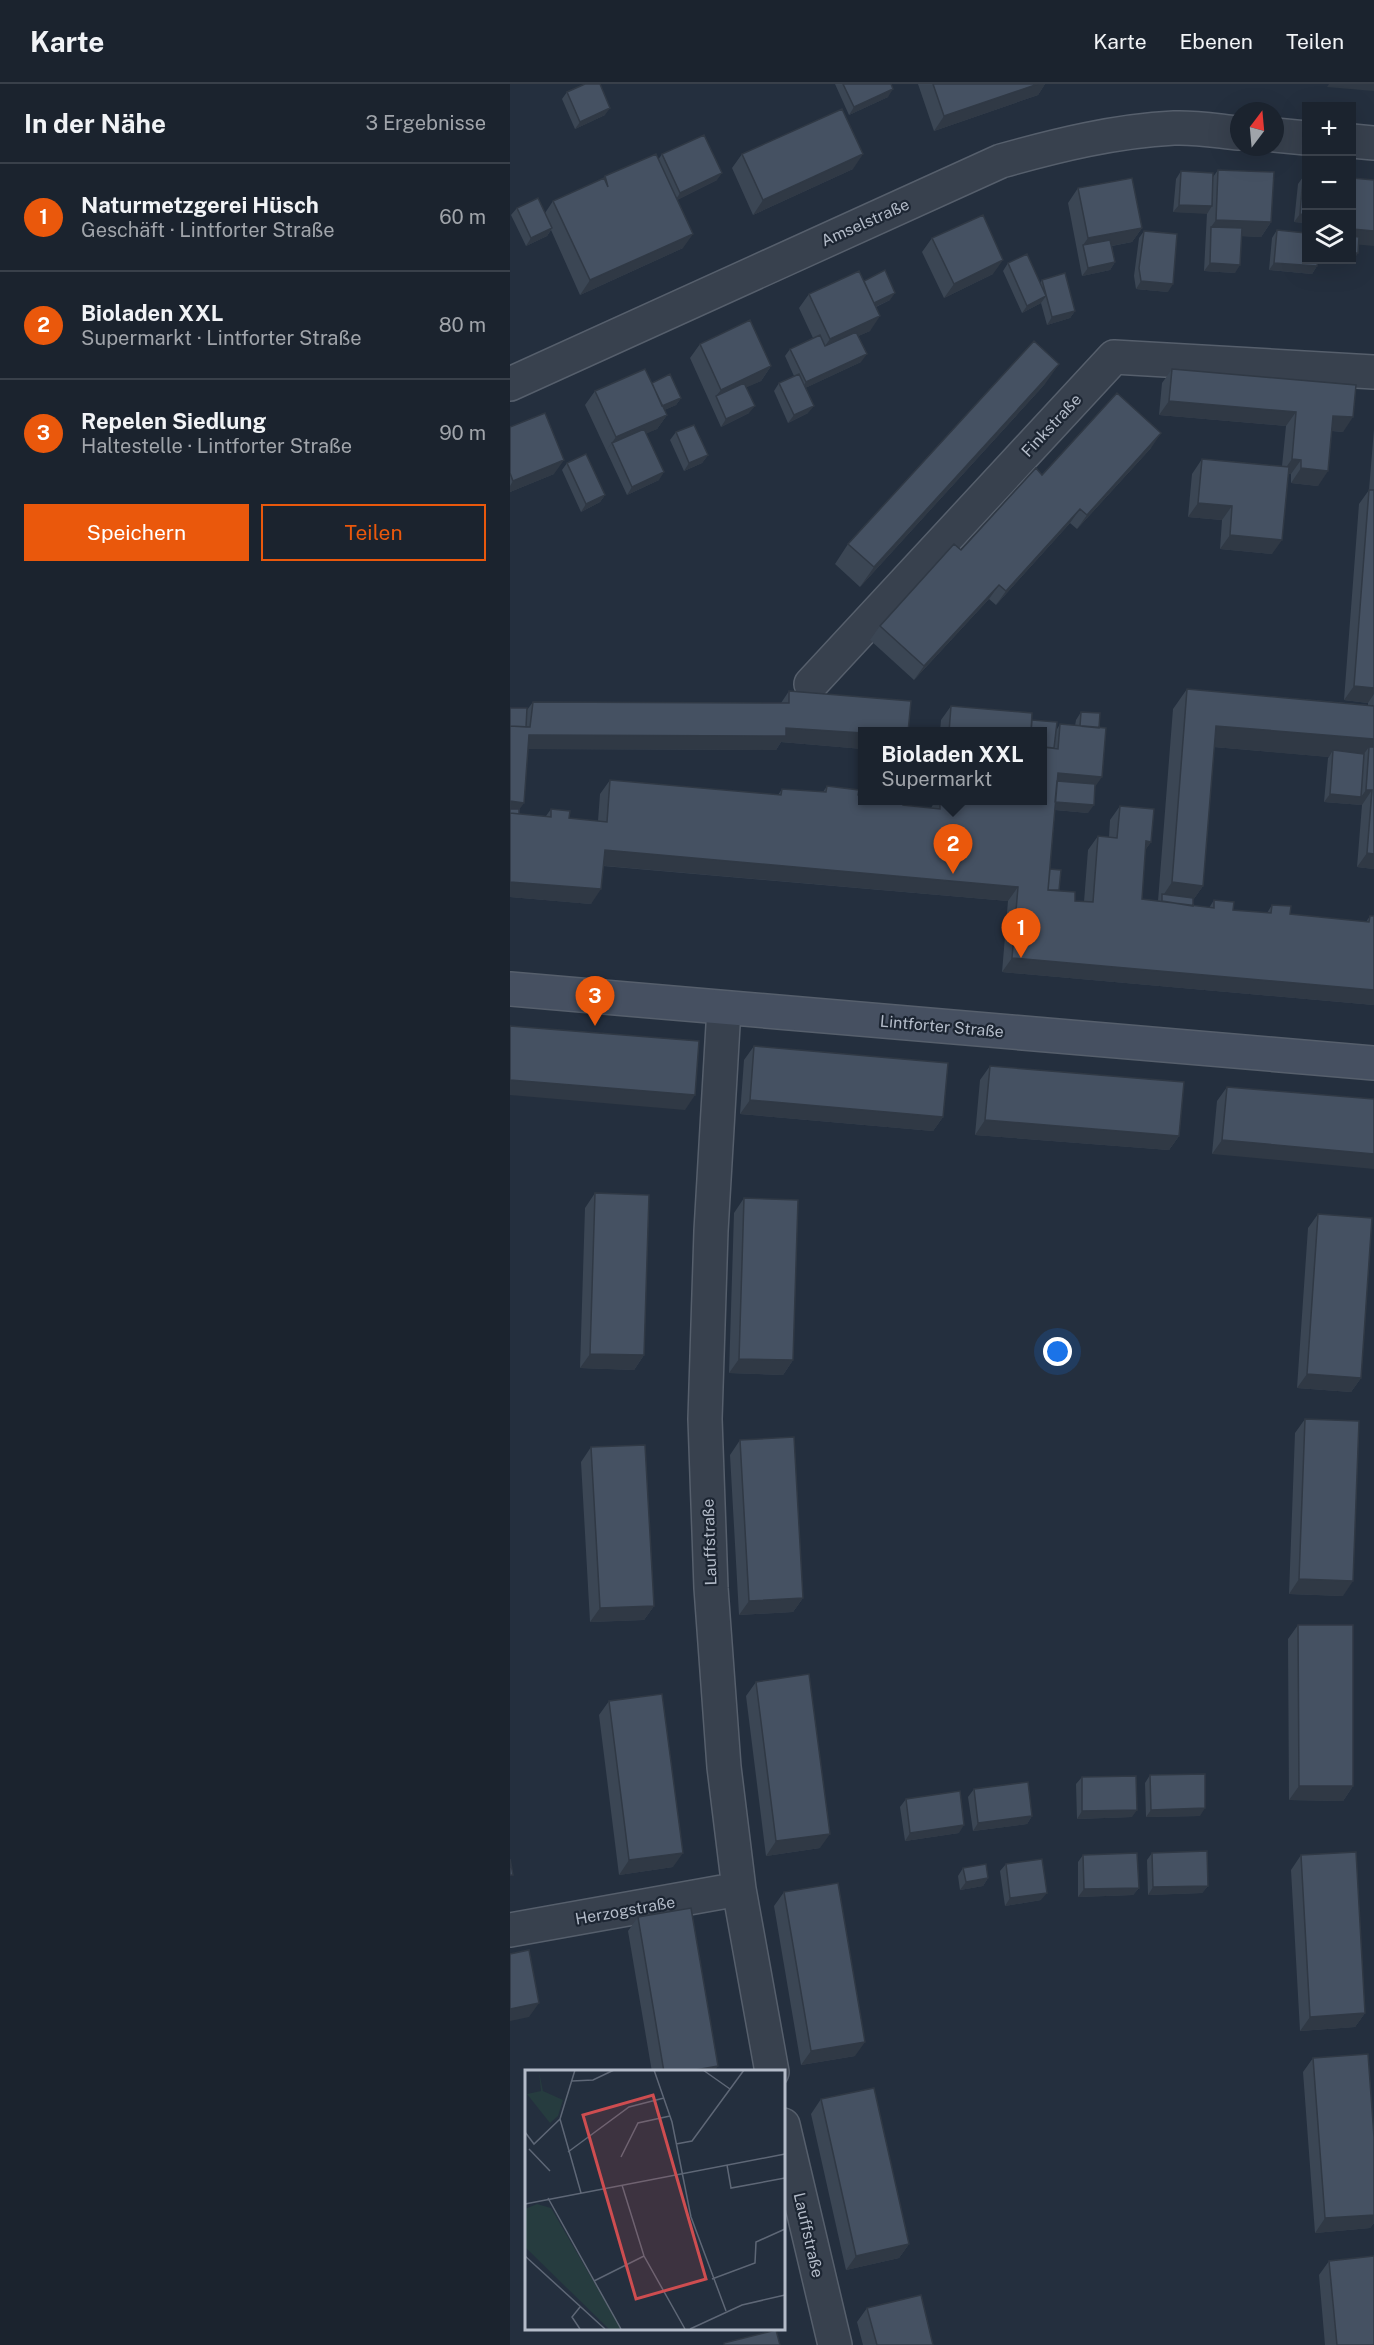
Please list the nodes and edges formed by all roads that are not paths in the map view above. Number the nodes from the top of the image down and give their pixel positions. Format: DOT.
graph roads {
  1 [pos="1230,132"];
  2 [pos="1284,136"];
  3 [pos="1302,138"];
  4 [pos="1356,141"];
  5 [pos="1374,143"];
  6 [pos="1374,372"];
  7 [pos="510,384"];
  8 [pos="811,684"];
  9 [pos="510,989"];
  10 [pos="724,1008"];
  11 [pos="1374,1063"];
  12 [pos="739,1889"];
  13 [pos="510,1930"];
  14 [pos="772,2070"];
  15 [pos="784,2130"];
  16 [pos="835,2345"];
  1 -- 7 [label="street, Amselstraße"];
  2 -- 3 [label="street"];
  4 -- 5 [label="street"];
  6 -- 8 [label="street, Finkstraße"];
  9 -- 10 [label="street, Lintforter Straße"];
  10 -- 11 [label="street, Lintforter Straße"];
  10 -- 12 [label="street, Lauffstraße"];
  12 -- 13 [label="street, Herzogstraße"];
  12 -- 14 [label="street, Lauffstraße"];
  15 -- 16 [label="street, Lauffstraße"];
}
